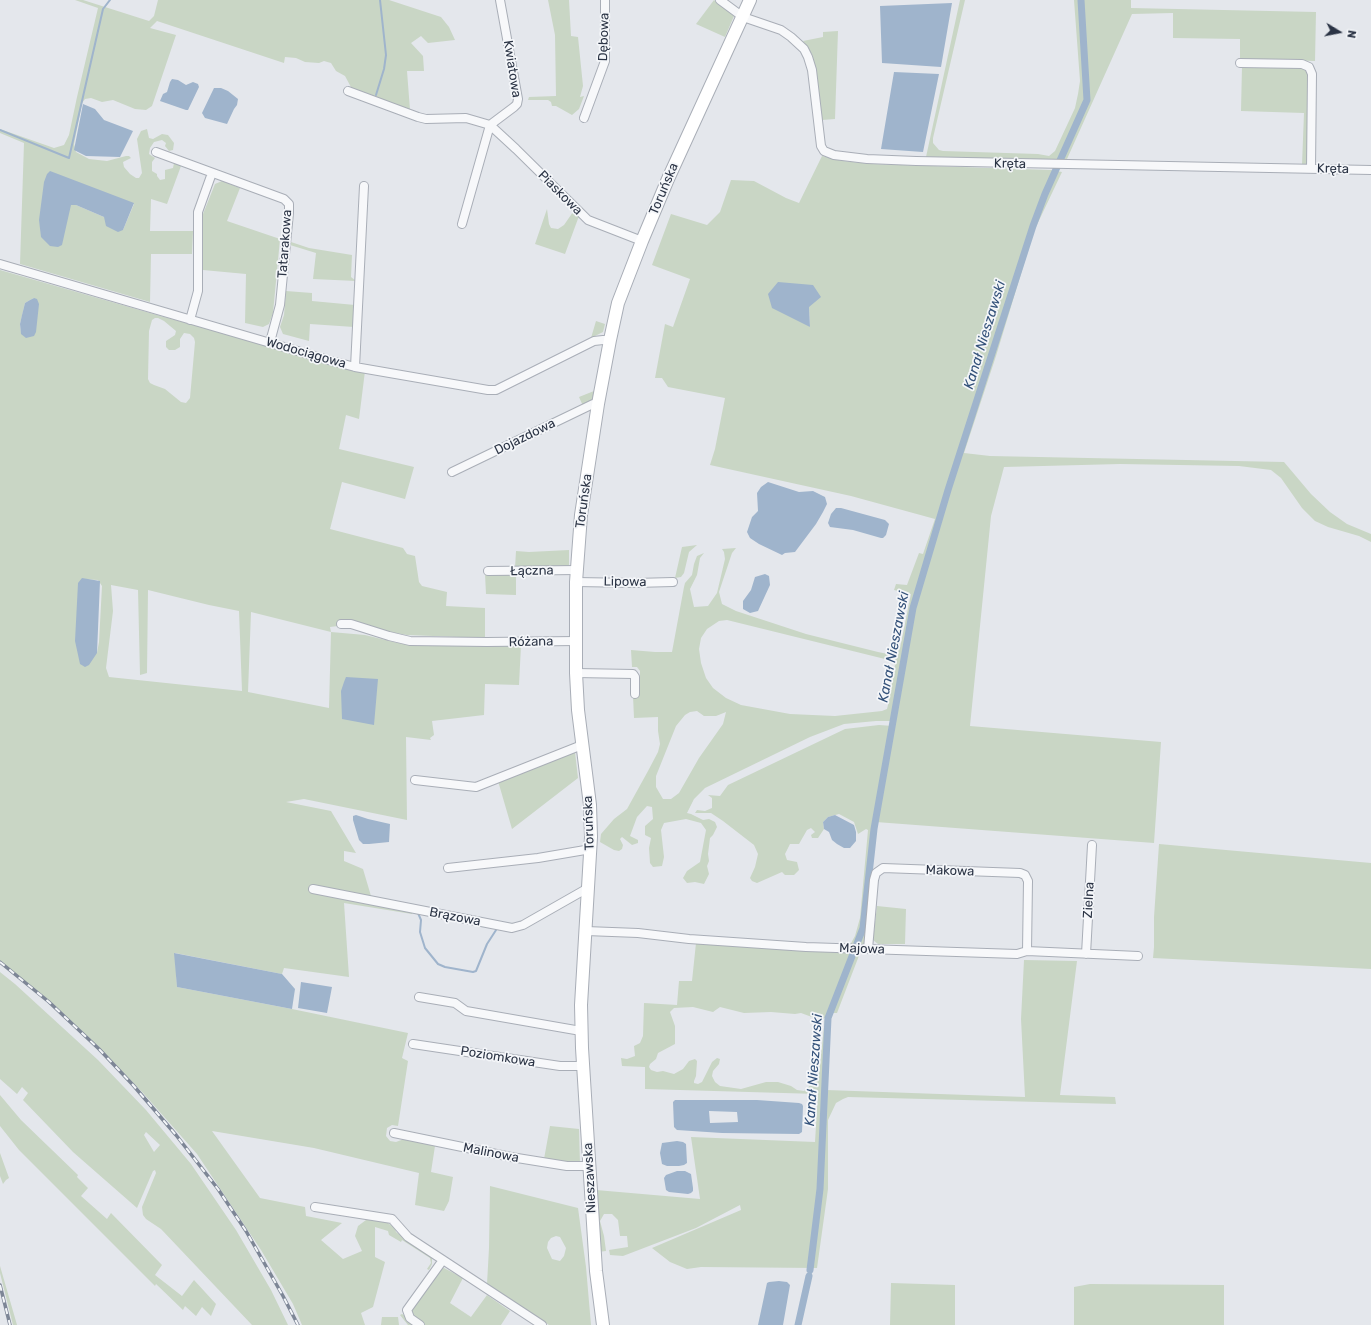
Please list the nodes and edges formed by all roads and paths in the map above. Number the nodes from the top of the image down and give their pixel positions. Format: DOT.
graph roads {
  1 [pos="500,0"];
  2 [pos="604,0"];
  3 [pos="720,0"];
  4 [pos="750,0"];
  5 [pos="743,17"];
  6 [pos="1240,63"];
  7 [pos="348,91"];
  8 [pos="584,118"];
  9 [pos="490,125"];
  10 [pos="156,152"];
  11 [pos="1310,169"];
  12 [pos="1371,170"];
  13 [pos="212,173"];
  14 [pos="364,186"];
  15 [pos="462,224"];
  16 [pos="642,241"];
  17 [pos="0,264"];
  18 [pos="190,320"];
  19 [pos="610,340"];
  20 [pos="270,342"];
  21 [pos="355,367"];
  22 [pos="598,404"];
  23 [pos="452,472"];
  24 [pos="488,571"];
  25 [pos="576,576"];
  26 [pos="673,582"];
  27 [pos="340,624"];
  28 [pos="576,641"];
  29 [pos="576,673"];
  30 [pos="635,694"];
  31 [pos="582,745"];
  32 [pos="415,780"];
  33 [pos="1092,845"];
  34 [pos="591,849"];
  35 [pos="448,868"];
  36 [pos="588,888"];
  37 [pos="313,889"];
  38 [pos="586,931"];
  39 [pos="868,949"];
  40 [pos="1027,951"];
  41 [pos="1086,954"];
  42 [pos="1138,956"];
  43 [pos="419,997"];
  44 [pos="581,1030"];
  45 [pos="413,1044"];
  46 [pos="583,1066"];
  47 [pos="394,1133"];
  48 [pos="589,1166"];
  49 [pos="315,1207"];
  50 [pos="443,1260"];
  51 [pos="420,1325"];
  52 [pos="542,1325"];
  53 [pos="603,1325"];
  1 -- 9 [label="street, Kwiatowa"];
  2 -- 8 [label="street, Dębowa"];
  3 -- 5 [label="street, Kręta"];
  4 -- 5 [label="main road, Toruńska"];
  5 -- 11 [label="street, Kręta"];
  5 -- 16 [label="main road, Toruńska"];
  6 -- 11 [label="street"];
  7 -- 9 [label="street, Piaskowa"];
  9 -- 15 [label="street"];
  9 -- 16 [label="street, Piaskowa"];
  10 -- 13 [label="street, Tatarakowa"];
  11 -- 12 [label="street, Kręta"];
  13 -- 18 [label="street"];
  13 -- 20 [label="street, Tatarakowa"];
  14 -- 21 [label="street"];
  16 -- 19 [label="main road, Toruńska"];
  17 -- 18 [label="street, Wodociągowa"];
  18 -- 20 [label="street, Wodociągowa"];
  19 -- 21 [label="street, Wodociągowa"];
  19 -- 22 [label="main road, Toruńska"];
  20 -- 21 [label="street, Wodociągowa"];
  22 -- 23 [label="street, Dojazdowa"];
  22 -- 25 [label="main road, Toruńska"];
  24 -- 25 [label="street, Łączna"];
  25 -- 26 [label="street, Lipowa"];
  25 -- 28 [label="main road, Toruńska"];
  27 -- 28 [label="street, Różana"];
  28 -- 29 [label="main road, Toruńska"];
  29 -- 30 [label="street"];
  29 -- 31 [label="main road, Toruńska"];
  31 -- 32 [label="street"];
  31 -- 34 [label="main road, Toruńska"];
  33 -- 41 [label="street, Zielna"];
  34 -- 35 [label="street"];
  34 -- 36 [label="main road, Toruńska"];
  36 -- 37 [label="street, Brązowa"];
  36 -- 38 [label="main road, Toruńska"];
  38 -- 39 [label="street, Majowa"];
  38 -- 44 [label="main road, Toruńska"];
  39 -- 40 [label="street, Majowa"];
  39 -- 40 [label="street, Makowa"];
  40 -- 41 [label="street, Majowa"];
  41 -- 42 [label="street, Majowa"];
  43 -- 44 [label="street"];
  44 -- 46 [label="main road, Nieszawska"];
  45 -- 46 [label="street, Poziomkowa"];
  46 -- 48 [label="main road, Nieszawska"];
  47 -- 48 [label="street, Malinowa"];
  48 -- 53 [label="main road, Nieszawska"];
  49 -- 50 [label="street"];
  50 -- 51 [label="street"];
  50 -- 52 [label="street"];
}
